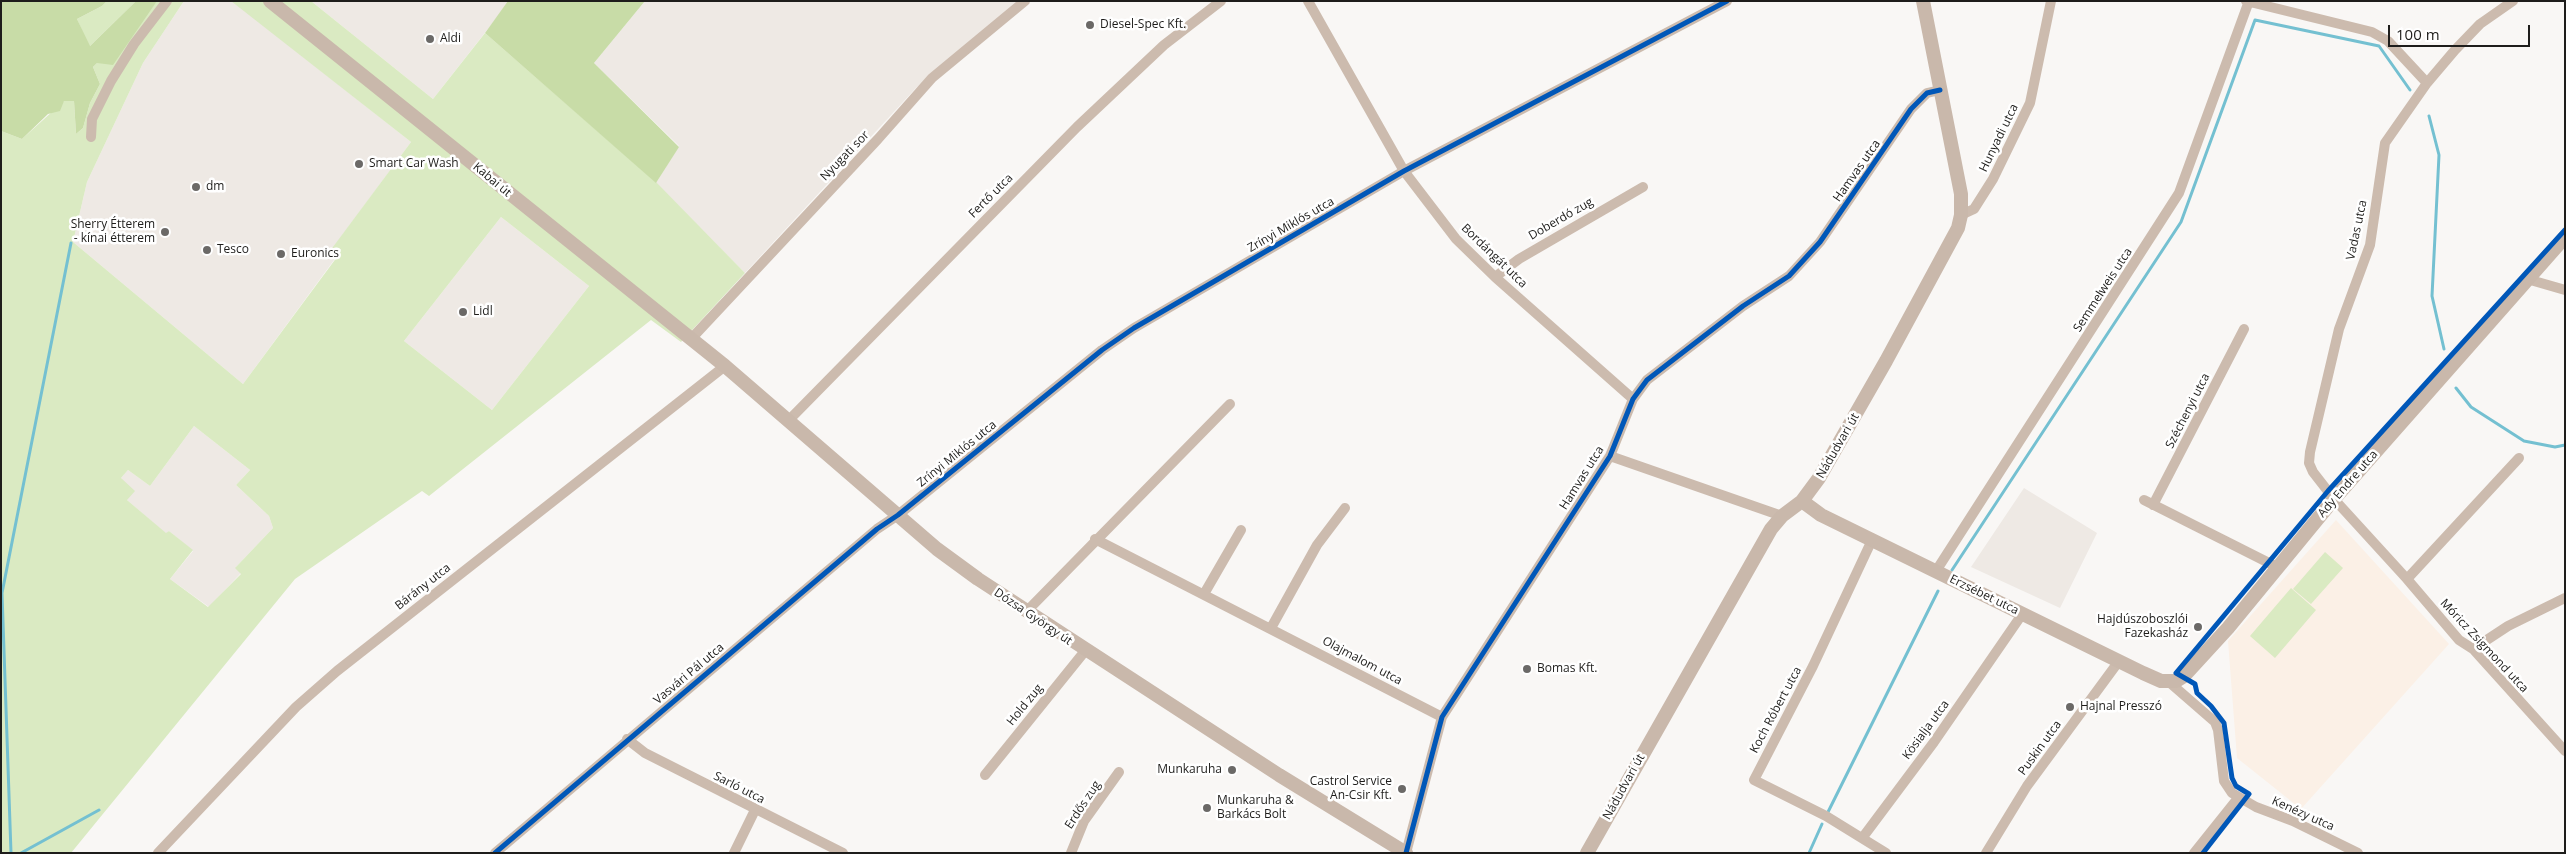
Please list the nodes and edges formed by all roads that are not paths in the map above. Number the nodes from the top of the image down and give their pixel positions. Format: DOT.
graph roads {
  1 [pos="167,1"];
  2 [pos="270,1"];
  3 [pos="1025,1"];
  4 [pos="1222,1"];
  5 [pos="1308,1"];
  6 [pos="1727,1"];
  7 [pos="1923,1"];
  8 [pos="2051,1"];
  9 [pos="2248,1"];
  10 [pos="2513,1"];
  11 [pos="2427,84"];
  12 [pos="1940,90"];
  13 [pos="91,137"];
  14 [pos="1404,171"];
  15 [pos="1643,187"];
  16 [pos="1961,216"];
  17 [pos="2565,237"];
  18 [pos="1495,277"];
  19 [pos="2527,279"];
  20 [pos="2565,290"];
  21 [pos="2244,329"];
  22 [pos="692,339"];
  23 [pos="725,366"];
  24 [pos="1633,399"];
  25 [pos="1230,404"];
  26 [pos="789,420"];
  27 [pos="1610,456"];
  28 [pos="2519,458"];
  29 [pos="2334,499"];
  30 [pos="1802,501"];
  31 [pos="1345,508"];
  32 [pos="898,515"];
  33 [pos="1782,516"];
  34 [pos="1241,530"];
  35 [pos="1096,539"];
  36 [pos="1872,540"];
  37 [pos="2277,567"];
  38 [pos="1936,571"];
  39 [pos="2407,579"];
  40 [pos="1204,594"];
  41 [pos="2565,598"];
  42 [pos="1026,612"];
  43 [pos="2023,614"];
  44 [pos="1271,628"];
  45 [pos="2473,649"];
  46 [pos="1085,651"];
  47 [pos="2118,661"];
  48 [pos="2169,682"];
  49 [pos="1442,717"];
  50 [pos="627,739"];
  51 [pos="2565,751"];
  52 [pos="1119,772"];
  53 [pos="985,775"];
  54 [pos="2238,798"];
  55 [pos="755,810"];
  56 [pos="1863,837"];
  57 [pos="2344,850"];
  58 [pos="158,853"];
  59 [pos="495,853"];
  60 [pos="734,853"];
  61 [pos="843,853"];
  62 [pos="1071,853"];
  63 [pos="1406,853"];
  64 [pos="1588,853"];
  65 [pos="1886,853"];
  66 [pos="1986,853"];
  67 [pos="2194,853"];
  68 [pos="2358,853"];
  1 -- 13 [label="street"];
  2 -- 22 [label="main road, Kabai út"];
  3 -- 22 [label="street, Nyugati sor"];
  4 -- 26 [label="street, Fertő utca"];
  5 -- 14 [label="street, Bordángát utca"];
  6 -- 14 [label="street, Zrínyi Miklós utca"];
  7 -- 12 [label="main road, Nádudvari út"];
  8 -- 16 [label="street, Hunyadi utca"];
  9 -- 11 [label="street"];
  9 -- 38 [label="street, Semmelweis utca"];
  10 -- 11 [label="street, Vadas utca"];
  11 -- 29 [label="street, Vadas utca"];
  12 -- 16 [label="main road, Nádudvari út"];
  12 -- 24 [label="street, Hamvas utca"];
  14 -- 18 [label="street, Bordángát utca"];
  14 -- 32 [label="street, Zrínyi Miklós utca"];
  15 -- 18 [label="street, Doberdó zug"];
  16 -- 30 [label="main road, Nádudvari út"];
  17 -- 19 [label="main road, Ady Endre utca"];
  18 -- 24 [label="street, Bordángát utca"];
  19 -- 20 [label="street"];
  19 -- 29 [label="main road, Ady Endre utca"];
  21 -- 37 [label="street, Széchenyi utca"];
  22 -- 23 [label="main road, Dózsa György út"];
  23 -- 26 [label="main road, Dózsa György út"];
  23 -- 58 [label="street, Bárány utca"];
  24 -- 27 [label="street, Hamvas utca"];
  25 -- 35 [label="street"];
  26 -- 32 [label="main road, Dózsa György út"];
  27 -- 33 [label="street"];
  27 -- 49 [label="street, Hamvas utca"];
  28 -- 39 [label="street"];
  29 -- 37 [label="main road, Ady Endre utca"];
  29 -- 39 [label="street, Móricz Zsigmond utca"];
  30 -- 33 [label="main road, Nádudvari út"];
  30 -- 36 [label="main road, Erzsébet utca"];
  31 -- 44 [label="street"];
  32 -- 42 [label="main road, Dózsa György út"];
  32 -- 50 [label="street, Vasvári Pál utca"];
  33 -- 64 [label="main road, Nádudvari út"];
  34 -- 40 [label="street"];
  35 -- 40 [label="street, Olajmalom utca"];
  35 -- 42 [label="street"];
  36 -- 38 [label="main road, Erzsébet utca"];
  36 -- 56 [label="street, Koch Róbert utca"];
  37 -- 48 [label="main road, Ady Endre utca"];
  38 -- 43 [label="main road, Erzsébet utca"];
  39 -- 45 [label="street, Móricz Zsigmond utca"];
  40 -- 44 [label="street, Olajmalom utca"];
  41 -- 45 [label="street"];
  42 -- 46 [label="main road, Dózsa György út"];
  43 -- 47 [label="main road, Erzsébet utca"];
  43 -- 56 [label="street, Kösialja utca"];
  44 -- 49 [label="street, Olajmalom utca"];
  45 -- 51 [label="street, Móricz Zsigmond utca"];
  46 -- 53 [label="street, Hold zug"];
  46 -- 63 [label="main road, Dózsa György út"];
  47 -- 48 [label="main road, Erzsébet utca"];
  47 -- 66 [label="street, Puskin utca"];
  48 -- 54 [label="street"];
  49 -- 63 [label="street, Hamvas utca"];
  50 -- 55 [label="street, Sarló utca"];
  50 -- 59 [label="street, Vasvári Pál utca"];
  52 -- 62 [label="street, Erdős zug"];
  54 -- 57 [label="street, Kenézy utca"];
  54 -- 67 [label="street"];
  55 -- 60 [label="street"];
  55 -- 61 [label="street, Sarló utca"];
  56 -- 65 [label="street"];
  57 -- 68 [label="street, Kenézy utca"];
}
